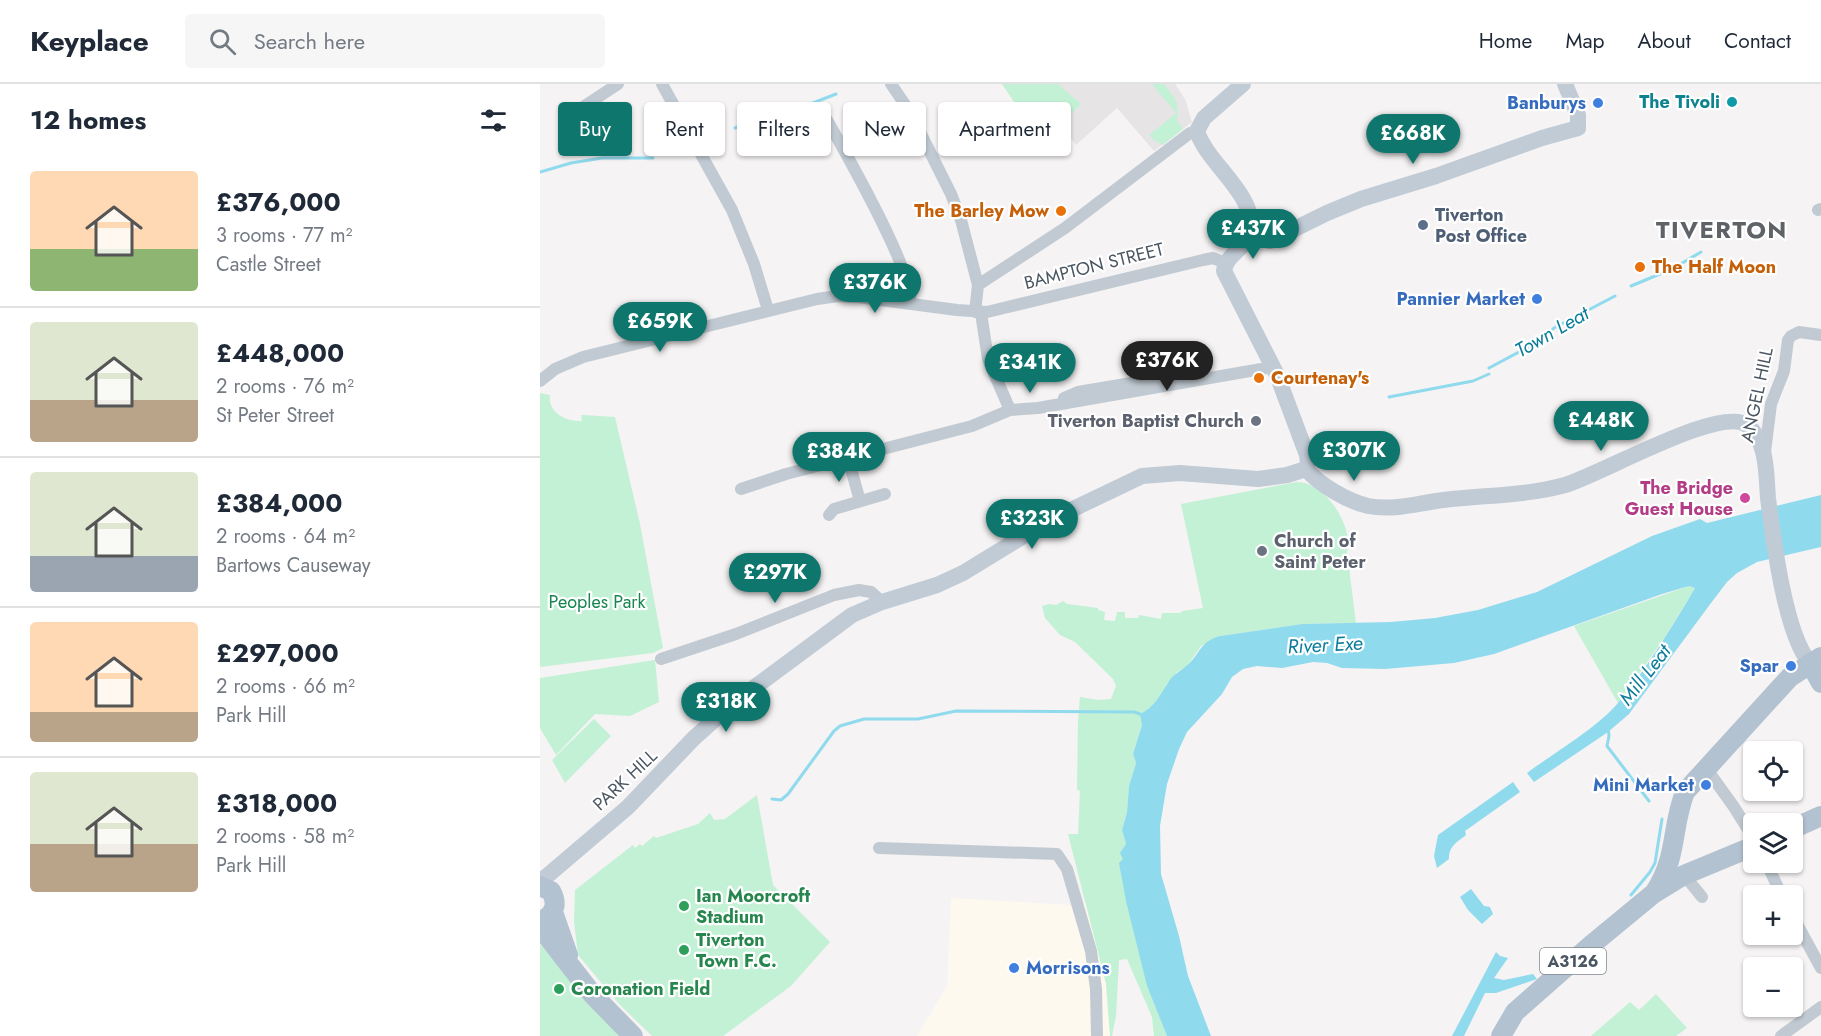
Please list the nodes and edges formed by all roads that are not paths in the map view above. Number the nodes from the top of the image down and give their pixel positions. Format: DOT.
graph roads {
  1 [pos="618,84"];
  2 [pos="662,84"];
  3 [pos="891,84"];
  4 [pos="1243,84"];
  5 [pos="1565,84"];
  6 [pos="590,102"];
  7 [pos="831,125"];
  8 [pos="1197,131"];
  9 [pos="1250,236"];
  10 [pos="1225,263"];
  11 [pos="978,285"];
  12 [pos="910,303"];
  13 [pos="768,310"];
  14 [pos="978,313"];
  15 [pos="1821,335"];
  16 [pos="1270,362"];
  17 [pos="540,381"];
  18 [pos="1010,410"];
  19 [pos="1764,456"];
  20 [pos="848,458"];
  21 [pos="1306,469"];
  22 [pos="741,489"];
  23 [pos="885,494"];
  24 [pos="860,501"];
  25 [pos="829,515"];
  26 [pos="882,602"];
  27 [pos="661,659"];
  28 [pos="1816,660"];
  29 [pos="1821,683"];
  30 [pos="1706,768"];
  31 [pos="1821,816"];
  32 [pos="1743,821"];
  33 [pos="1803,824"];
  34 [pos="879,848"];
  35 [pos="1743,850"];
  36 [pos="1677,869"];
  37 [pos="1702,897"];
  38 [pos="545,899"];
  39 [pos="540,927"];
  40 [pos="1803,935"];
  41 [pos="571,967"];
  42 [pos="1821,968"];
  43 [pos="1821,1007"];
  44 [pos="633,1036"];
  45 [pos="1097,1036"];
  46 [pos="1502,1036"];
  47 [pos="1782,1036"];
  1 -- 6 [label="street"];
  2 -- 13 [label="street"];
  3 -- 11 [label="street"];
  4 -- 8 [label="street"];
  5 -- 9 [label="street"];
  7 -- 12 [label="street"];
  8 -- 9 [label="street"];
  8 -- 11 [label="street"];
  9 -- 10 [label="street"];
  10 -- 14 [label="street, BAMPTON STREET"];
  10 -- 16 [label="street"];
  11 -- 14 [label="street"];
  12 -- 13 [label="street"];
  12 -- 14 [label="street"];
  13 -- 17 [label="street"];
  14 -- 18 [label="street"];
  15 -- 19 [label="street, ANGEL HILL"];
  16 -- 18 [label="street"];
  16 -- 21 [label="street"];
  18 -- 20 [label="street"];
  19 -- 21 [label="street"];
  19 -- 28 [label="street, ANGEL HILL"];
  20 -- 22 [label="street"];
  20 -- 24 [label="street"];
  21 -- 26 [label="street, PARK HILL"];
  23 -- 24 [label="street"];
  24 -- 25 [label="street"];
  26 -- 27 [label="street"];
  26 -- 38 [label="street, PARK HILL"];
  28 -- 29 [label="main road"];
  28 -- 30 [label="main road, A3126"];
  30 -- 32 [label="street"];
  30 -- 36 [label="main road, A3126"];
  31 -- 33 [label="main road"];
  34 -- 45 [label="street"];
  35 -- 36 [label="main road"];
  36 -- 37 [label="street"];
  36 -- 46 [label="main road, A3126"];
  38 -- 41 [label="main road"];
  39 -- 41 [label="main road"];
  40 -- 42 [label="street"];
  41 -- 44 [label="main road"];
  43 -- 47 [label="street"];
}
